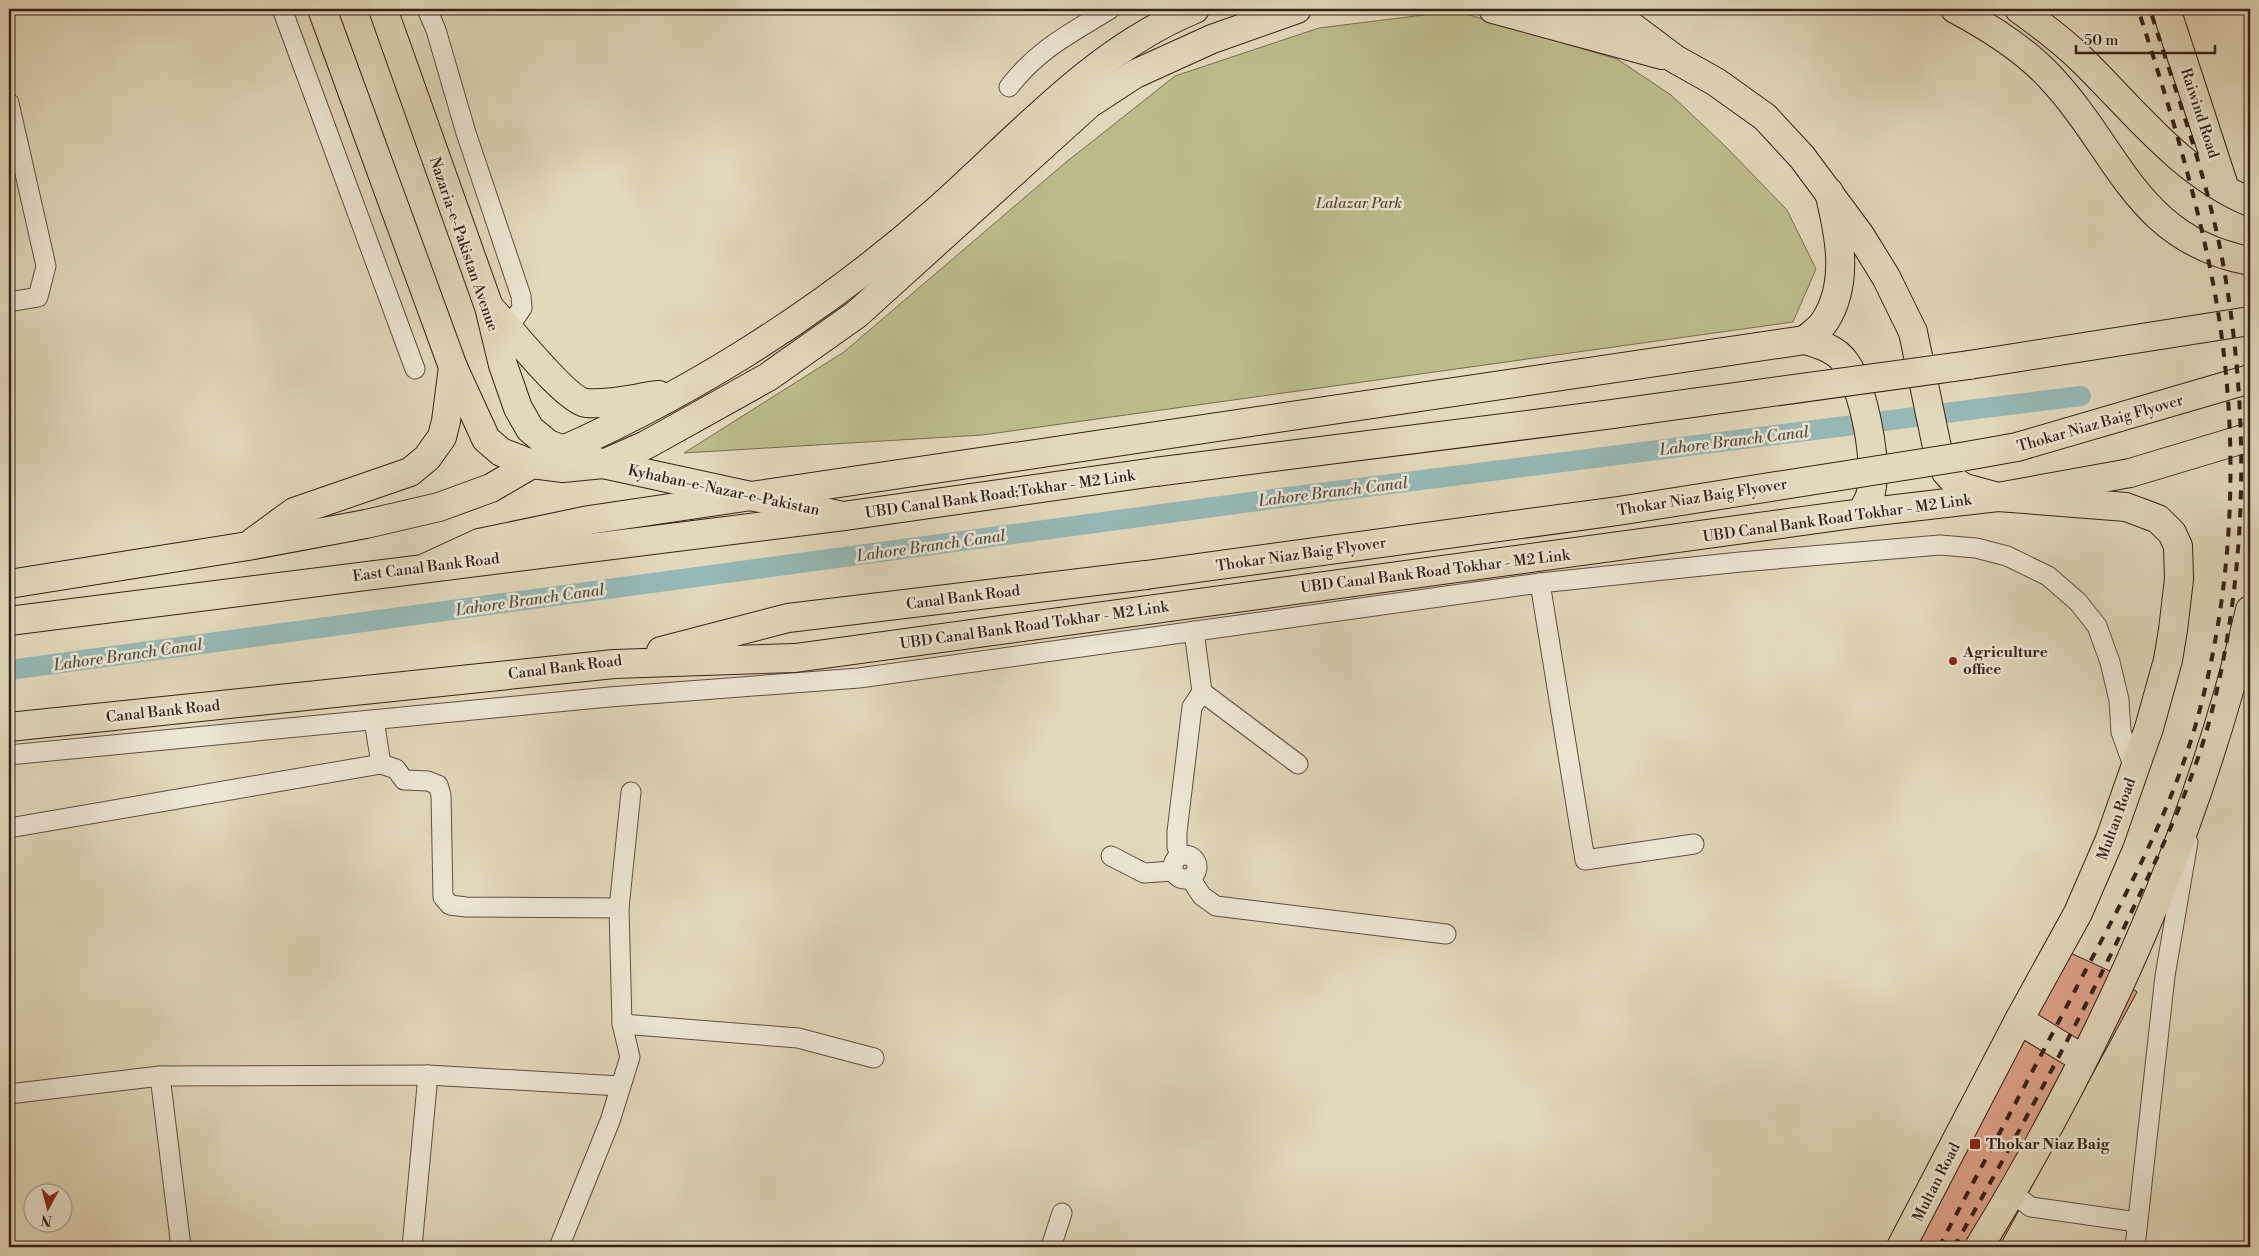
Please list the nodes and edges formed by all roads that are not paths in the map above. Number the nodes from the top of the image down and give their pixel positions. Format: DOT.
graph roads {
  1 [pos="282,9"];
  2 [pos="322,9"];
  3 [pos="383,9"];
  4 [pos="427,9"];
  5 [pos="1110,9"];
  6 [pos="1195,9"];
  7 [pos="1296,9"];
  8 [pos="1493,9"];
  9 [pos="1562,9"];
  10 [pos="1955,9"];
  11 [pos="2019,9"];
  12 [pos="2044,9"];
  13 [pos="2166,9"];
  14 [pos="2056,37"];
  15 [pos="1675,59"];
  16 [pos="1009,87"];
  17 [pos="9,103"];
  18 [pos="16,171"];
  19 [pos="2225,189"];
  20 [pos="1829,192"];
  21 [pos="2250,202"];
  22 [pos="2250,261"];
  23 [pos="9,302"];
  24 [pos="489,307"];
  25 [pos="2250,321"];
  26 [pos="509,327"];
  27 [pos="1805,340"];
  28 [pos="453,367"];
  29 [pos="415,369"];
  30 [pos="2250,379"];
  31 [pos="678,393"];
  32 [pos="2250,437"];
  33 [pos="563,451"];
  34 [pos="532,464"];
  35 [pos="604,464"];
  36 [pos="747,496"];
  37 [pos="1998,497"];
  38 [pos="1860,513"];
  39 [pos="844,516"];
  40 [pos="248,546"];
  41 [pos="426,567"];
  42 [pos="1146,575"];
  43 [pos="9,584"];
  44 [pos="1540,584"];
  45 [pos="2250,610"];
  46 [pos="9,621"];
  47 [pos="1194,631"];
  48 [pos="614,664"];
  49 [pos="1202,692"];
  50 [pos="374,720"];
  51 [pos="9,728"];
  52 [pos="9,755"];
  53 [pos="381,764"];
  54 [pos="1298,764"];
  55 [pos="2134,768"];
  56 [pos="631,792"];
  57 [pos="2191,806"];
  58 [pos="9,828"];
  59 [pos="1694,844"];
  60 [pos="1111,856"];
  61 [pos="1181,868"];
  62 [pos="619,908"];
  63 [pos="1446,934"];
  64 [pos="2019,1020"];
  65 [pos="622,1024"];
  66 [pos="874,1058"];
  67 [pos="2083,1059"];
  68 [pos="428,1075"];
  69 [pos="160,1076"];
  70 [pos="620,1086"];
  71 [pos="9,1094"];
  72 [pos="2012,1193"];
  73 [pos="1062,1213"];
  74 [pos="2137,1222"];
  75 [pos="181,1247"];
  76 [pos="412,1247"];
  77 [pos="559,1247"];
  78 [pos="1051,1247"];
  79 [pos="1901,1247"];
  80 [pos="1979,1247"];
  81 [pos="2135,1247"];
  1 -- 29 [label="street"];
  2 -- 28 [label="main road"];
  3 -- 24 [label="main road, Nazaria-e-Pakistan Avenue"];
  4 -- 26 [label="street"];
  5 -- 16 [label="street"];
  6 -- 31 [label="main road"];
  7 -- 35 [label="main road"];
  8 -- 15 [label="main road"];
  9 -- 15 [label="main road"];
  10 -- 22 [label="main road"];
  11 -- 14 [label="main road"];
  12 -- 14 [label="main road"];
  13 -- 19 [label="main road, Raiwind Road"];
  14 -- 19 [label="main road"];
  15 -- 20 [label="main road"];
  17 -- 18 [label="street"];
  18 -- 23 [label="street"];
  19 -- 21 [label="main road"];
  20 -- 27 [label="main road"];
  20 -- 37 [label="main road, bridge"];
  24 -- 26 [label="main road"];
  24 -- 33 [label="main road, Nazaria-e-Pakistan Avenue"];
  25 -- 39 [label="main road, UBD Canal Bank Road;Tokhar - M2 Link, bridge"];
  26 -- 31 [label="main road"];
  27 -- 36 [label="main road"];
  27 -- 38 [label="main road"];
  28 -- 34 [label="main road"];
  28 -- 40 [label="main road"];
  30 -- 42 [label="main road, Thokar Niaz Baig Flyover, bridge"];
  31 -- 33 [label="main road"];
  32 -- 37 [label="main road, UBD Canal Bank Road Tokhar - M2 Link"];
  33 -- 34 [label="main road"];
  33 -- 35 [label="main road, Nazaria-e-Pakistan Avenue"];
  34 -- 35 [label="main road"];
  34 -- 40 [label="main road"];
  35 -- 36 [label="main road, Kyhaban-e-Nazar-e-Pakistan"];
  36 -- 39 [label="main road, Kyhaban-e-Nazar-e-Pakistan"];
  36 -- 41 [label="main road"];
  37 -- 38 [label="main road, UBD Canal Bank Road Tokhar - M2 Link"];
  37 -- 55 [label="main road, Multan Road"];
  38 -- 48 [label="main road, UBD Canal Bank Road Tokhar - M2 Link"];
  39 -- 41 [label="main road, East Canal Bank Road"];
  40 -- 43 [label="main road"];
  41 -- 46 [label="main road, East Canal Bank Road"];
  42 -- 48 [label="main road, Canal Bank Road"];
  44 -- 47 [label="street"];
  44 -- 55 [label="street"];
  44 -- 59 [label="street"];
  45 -- 57 [label="main road"];
  47 -- 49 [label="street"];
  47 -- 50 [label="street"];
  48 -- 51 [label="main road, Canal Bank Road"];
  49 -- 54 [label="street"];
  49 -- 61 [label="street"];
  50 -- 52 [label="street"];
  50 -- 53 [label="street"];
  53 -- 58 [label="street"];
  53 -- 62 [label="street"];
  55 -- 64 [label="main road, Multan Road"];
  56 -- 62 [label="street"];
  57 -- 67 [label="main road"];
  57 -- 74 [label="street"];
  60 -- 61 [label="street"];
  61 -- 63 [label="street"];
  62 -- 65 [label="street"];
  64 -- 67 [label="main road"];
  64 -- 79 [label="main road, Multan Road"];
  65 -- 66 [label="street"];
  65 -- 70 [label="street"];
  67 -- 72 [label="main road"];
  68 -- 69 [label="street"];
  68 -- 70 [label="street"];
  68 -- 76 [label="street"];
  69 -- 71 [label="street"];
  69 -- 75 [label="street"];
  70 -- 77 [label="street"];
  72 -- 74 [label="street"];
  72 -- 80 [label="main road"];
  73 -- 78 [label="street"];
  74 -- 81 [label="street"];
}
